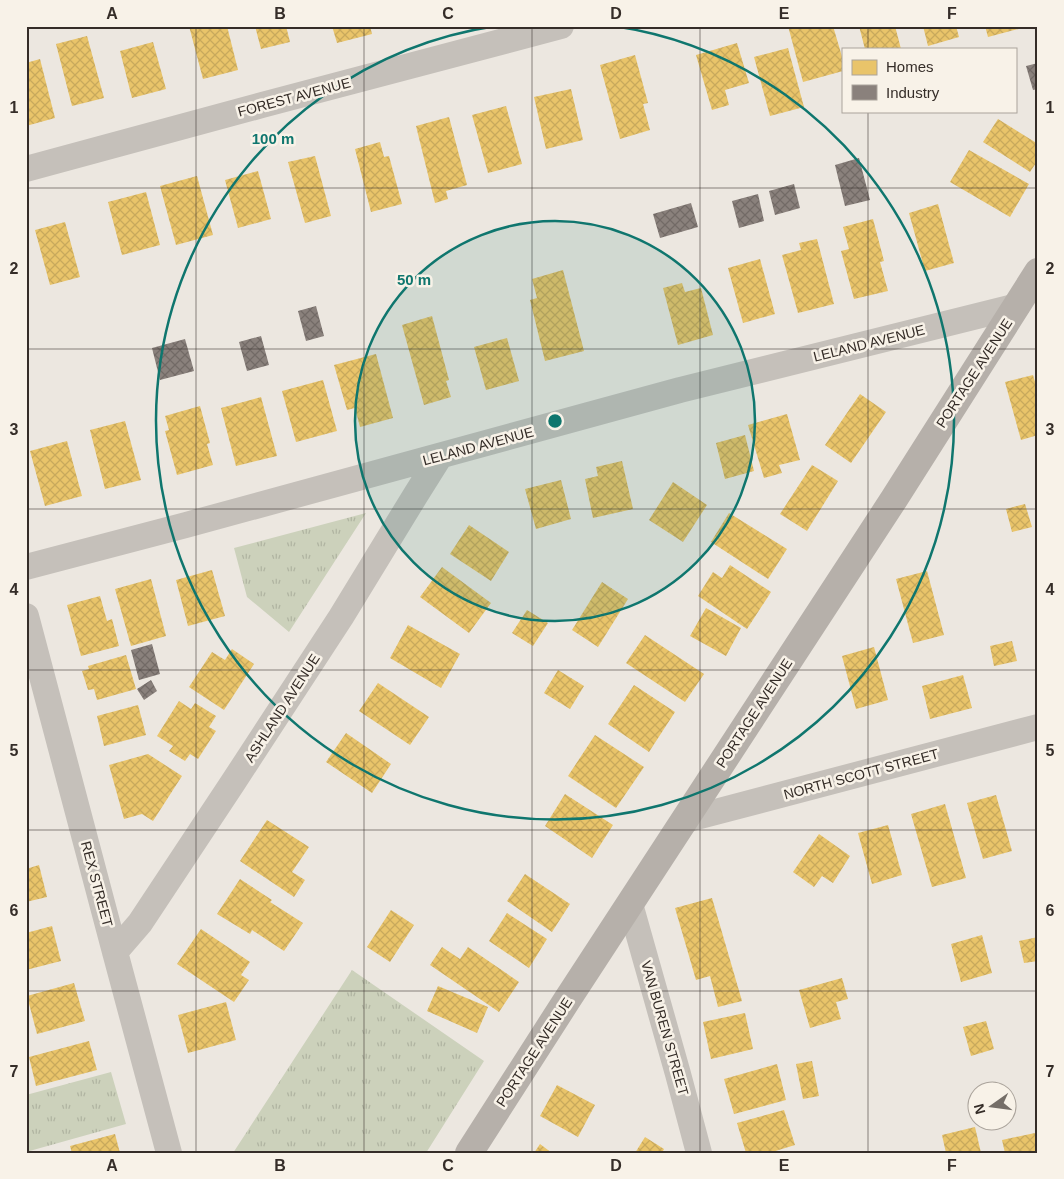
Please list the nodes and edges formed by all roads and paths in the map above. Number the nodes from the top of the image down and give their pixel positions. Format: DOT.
graph roads {
  1 [pos="561,26"];
  2 [pos="26,169"];
  3 [pos="1038,272"];
  4 [pos="1017,306"];
  5 [pos="440,456"];
  6 [pos="26,567"];
  7 [pos="26,616"];
  8 [pos="1038,727"];
  9 [pos="685,820"];
  10 [pos="630,904"];
  11 [pos="115,952"];
  12 [pos="169,1153"];
  13 [pos="469,1153"];
  14 [pos="698,1153"];
  1 -- 2 [label="street, FOREST AVENUE"];
  3 -- 4 [label="main road, PORTAGE AVENUE"];
  4 -- 5 [label="street, LELAND AVENUE"];
  4 -- 9 [label="main road, PORTAGE AVENUE"];
  5 -- 6 [label="street, LELAND AVENUE"];
  5 -- 11 [label="street, ASHLAND AVENUE"];
  7 -- 11 [label="street, REX STREET"];
  8 -- 9 [label="street, NORTH SCOTT STREET"];
  9 -- 10 [label="main road, PORTAGE AVENUE"];
  10 -- 13 [label="main road, PORTAGE AVENUE"];
  10 -- 14 [label="street, VAN BUREN STREET"];
  11 -- 12 [label="street, REX STREET"];
}
